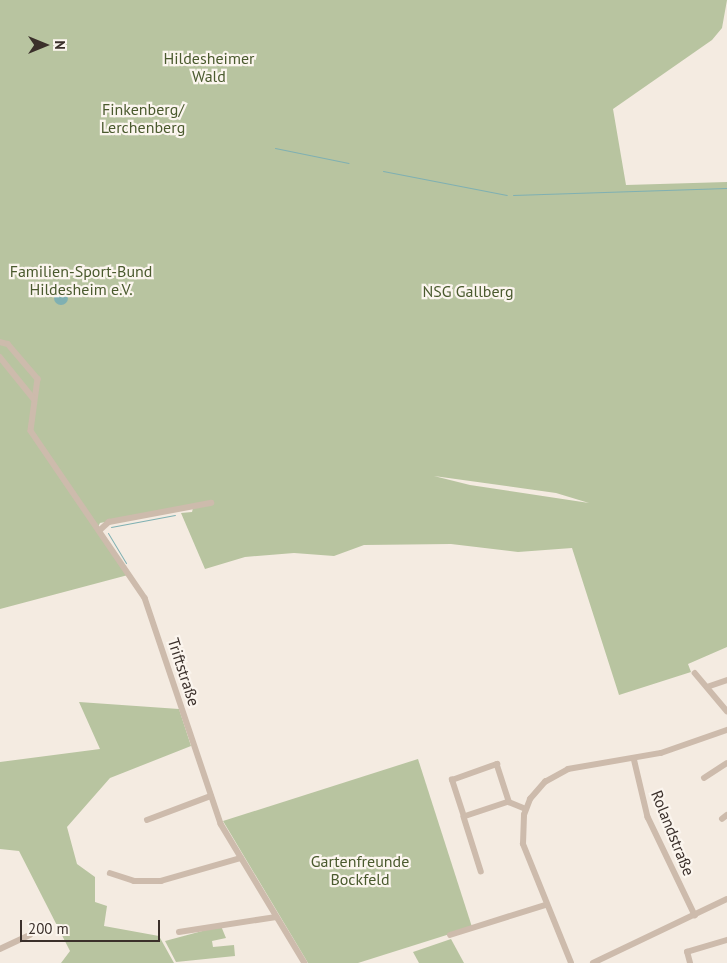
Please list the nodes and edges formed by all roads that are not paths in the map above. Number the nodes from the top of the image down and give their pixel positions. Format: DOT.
graph roads {
  1 [pos="0,342"];
  2 [pos="0,357"];
  3 [pos="34,399"];
  4 [pos="211,503"];
  5 [pos="100,530"];
  6 [pos="695,673"];
  7 [pos="727,680"];
  8 [pos="707,687"];
  9 [pos="727,712"];
  10 [pos="727,730"];
  11 [pos="634,758"];
  12 [pos="727,763"];
  13 [pos="704,778"];
  14 [pos="211,796"];
  15 [pos="509,802"];
  16 [pos="526,809"];
  17 [pos="464,816"];
  18 [pos="148,820"];
  19 [pos="241,858"];
  20 [pos="481,871"];
  21 [pos="110,873"];
  22 [pos="727,899"];
  23 [pos="545,905"];
  24 [pos="695,916"];
  25 [pos="276,917"];
  26 [pos="179,932"];
  27 [pos="30,934"];
  28 [pos="450,936"];
  29 [pos="727,940"];
  30 [pos="0,949"];
  31 [pos="305,963"];
  32 [pos="571,963"];
  33 [pos="594,963"];
  34 [pos="690,963"];
  1 -- 3 [label="street, Triftstraße"];
  2 -- 3 [label="street"];
  3 -- 5 [label="street, Triftstraße"];
  4 -- 5 [label="street"];
  5 -- 14 [label="street, Triftstraße"];
  6 -- 8 [label="street"];
  7 -- 8 [label="street"];
  8 -- 9 [label="street"];
  10 -- 11 [label="street"];
  11 -- 16 [label="street"];
  11 -- 24 [label="street, Rolandstraße"];
  12 -- 13 [label="street"];
  14 -- 18 [label="street"];
  14 -- 19 [label="street, Triftstraße"];
  15 -- 16 [label="street"];
  15 -- 17 [label="street"];
  15 -- 17 [label="street"];
  16 -- 23 [label="street"];
  17 -- 20 [label="street"];
  19 -- 21 [label="street"];
  19 -- 25 [label="street, Triftstraße"];
  22 -- 24 [label="street"];
  23 -- 28 [label="street"];
  23 -- 32 [label="street"];
  24 -- 33 [label="street"];
  25 -- 26 [label="street"];
  25 -- 31 [label="street, Triftstraße"];
  27 -- 30 [label="street"];
  29 -- 34 [label="street"];
}
